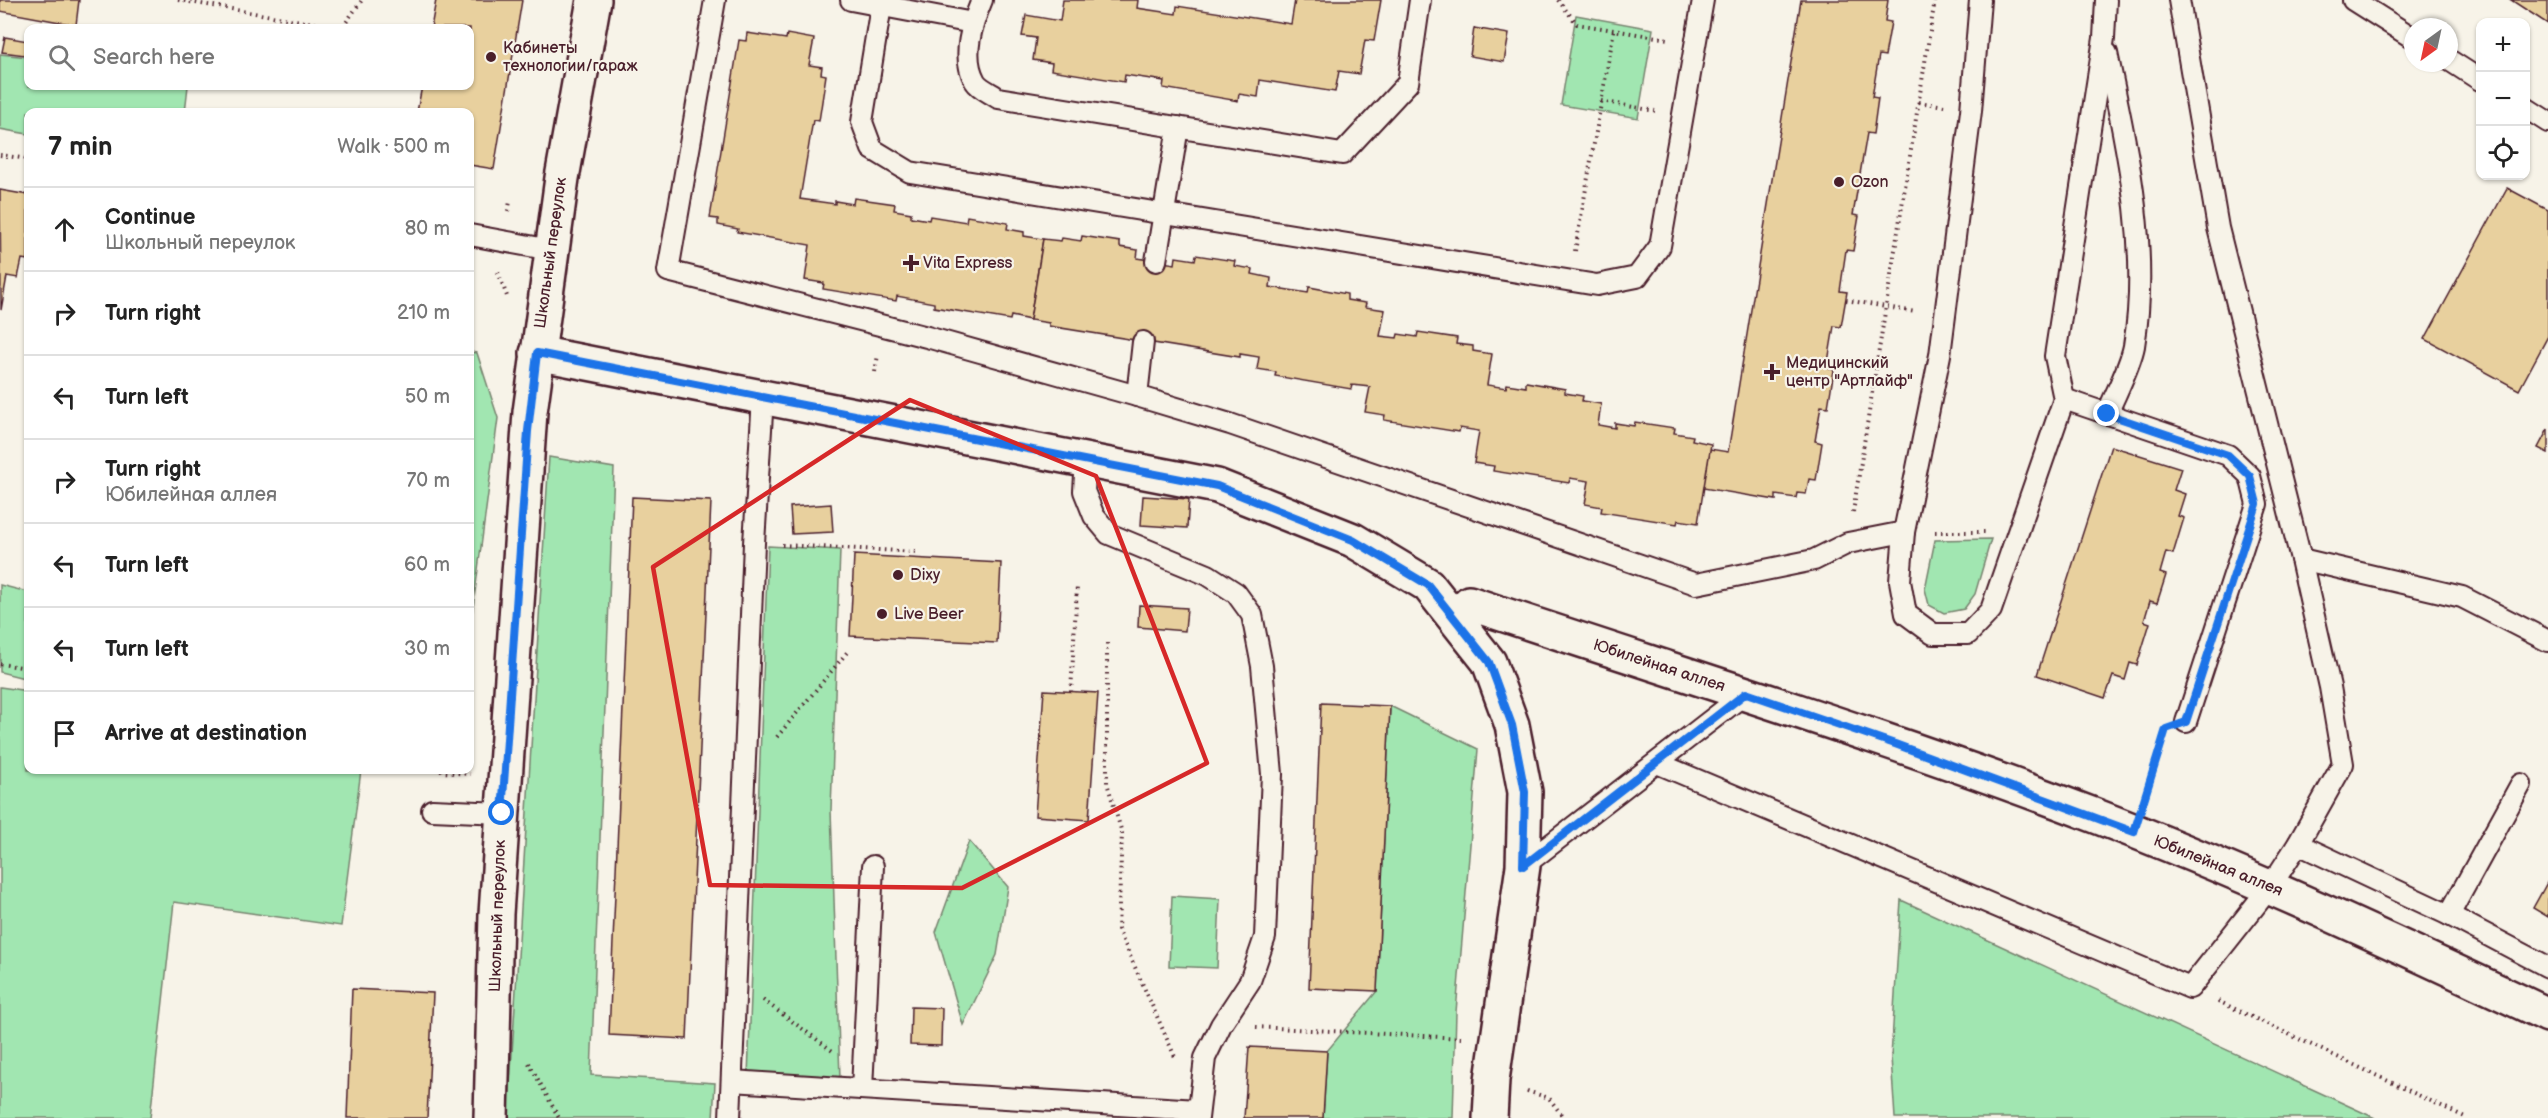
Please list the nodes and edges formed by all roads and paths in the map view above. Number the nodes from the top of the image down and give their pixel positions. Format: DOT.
graph roads {
  1 [pos="178,0"];
  2 [pos="362,0"];
  3 [pos="594,0"];
  4 [pos="715,0"];
  5 [pos="851,0"];
  6 [pos="982,0"];
  7 [pos="1420,0"];
  8 [pos="1558,0"];
  9 [pos="1703,0"];
  10 [pos="1935,0"];
  11 [pos="1980,0"];
  12 [pos="2106,0"];
  13 [pos="2179,0"];
  14 [pos="2353,0"];
  15 [pos="881,6"];
  16 [pos="973,23"];
  17 [pos="319,24"];
  18 [pos="345,24"];
  19 [pos="1614,30"];
  20 [pos="2404,32"];
  21 [pos="2104,38"];
  22 [pos="1695,44"];
  23 [pos="2458,66"];
  24 [pos="2476,77"];
  25 [pos="1601,101"];
  26 [pos="2530,111"];
  27 [pos="1683,115"];
  28 [pos="2548,122"];
  29 [pos="1178,127"];
  30 [pos="0,155"];
  31 [pos="24,158"];
  32 [pos="1163,214"];
  33 [pos="474,236"];
  34 [pos="551,250"];
  35 [pos="1156,261"];
  36 [pos="1570,281"];
  37 [pos="1846,300"];
  38 [pos="1885,307"];
  39 [pos="1945,317"];
  40 [pos="1143,342"];
  41 [pos="537,353"];
  42 [pos="1137,396"];
  43 [pos="763,397"];
  44 [pos="2064,399"];
  45 [pos="2107,414"];
  46 [pos="1086,460"];
  47 [pos="1904,532"];
  48 [pos="2018,532"];
  49 [pos="754,543"];
  50 [pos="1848,543"];
  51 [pos="919,552"];
  52 [pos="2301,559"];
  53 [pos="1077,587"];
  54 [pos="1468,603"];
  55 [pos="2548,641"];
  56 [pos="1107,643"];
  57 [pos="849,650"];
  58 [pos="0,664"];
  59 [pos="24,667"];
  60 [pos="1071,692"];
  61 [pos="1746,693"];
  62 [pos="2186,722"];
  63 [pos="1657,763"];
  64 [pos="474,774"];
  65 [pos="477,774"];
  66 [pos="744,776"];
  67 [pos="2521,784"];
  68 [pos="432,810"];
  69 [pos="502,813"];
  70 [pos="2134,832"];
  71 [pos="2298,844"];
  72 [pos="873,866"];
  73 [pos="1523,866"];
  74 [pos="2270,887"];
  75 [pos="2449,915"];
  76 [pos="2548,967"];
  77 [pos="2190,988"];
  78 [pos="735,998"];
  79 [pos="2548,1015"];
  80 [pos="1221,1025"];
  81 [pos="1462,1038"];
  82 [pos="732,1081"];
  83 [pos="862,1081"];
  84 [pos="1198,1114"];
  85 [pos="491,1118"];
  86 [pos="730,1118"];
  87 [pos="1490,1118"];
  88 [pos="2467,1118"];
  1 -- 17 [label="path"];
  2 -- 18 [label="path"];
  3 -- 34 [label="street, Школьный переулок"];
  4 -- 42 [label="lane"];
  5 -- 15 [label="lane"];
  6 -- 16 [label="lane"];
  7 -- 29 [label="lane"];
  8 -- 19 [label="path"];
  9 -- 22 [label="lane"];
  10 -- 38 [label="path"];
  11 -- 39 [label="lane"];
  12 -- 21 [label="lane"];
  13 -- 52 [label="lane"];
  14 -- 20 [label="lane"];
  15 -- 16 [label="lane"];
  15 -- 32 [label="lane"];
  16 -- 29 [label="lane"];
  19 -- 22 [label="path"];
  19 -- 25 [label="path"];
  21 -- 44 [label="lane"];
  21 -- 45 [label="lane"];
  22 -- 27 [label="lane"];
  23 -- 24 [label="lane"];
  25 -- 27 [label="path"];
  25 -- 36 [label="path"];
  26 -- 28 [label="lane"];
  27 -- 36 [label="lane"];
  29 -- 32 [label="lane"];
  30 -- 31 [label="path"];
  32 -- 35 [label="lane"];
  32 -- 36 [label="lane"];
  33 -- 34 [label="lane"];
  34 -- 41 [label="street, Школьный переулок"];
  37 -- 38 [label="path"];
  38 -- 39 [label="path"];
  38 -- 50 [label="path"];
  39 -- 47 [label="lane"];
  40 -- 42 [label="lane"];
  41 -- 43 [label="street"];
  41 -- 69 [label="street, Школьный переулок"];
  42 -- 50 [label="lane"];
  43 -- 46 [label="street"];
  43 -- 49 [label="lane"];
  44 -- 45 [label="lane"];
  44 -- 48 [label="lane"];
  45 -- 62 [label="lane"];
  46 -- 73 [label="street"];
  46 -- 80 [label="lane"];
  47 -- 48 [label="path"];
  47 -- 48 [label="lane"];
  47 -- 50 [label="lane"];
  49 -- 51 [label="path"];
  49 -- 66 [label="lane"];
  52 -- 55 [label="lane"];
  52 -- 71 [label="lane"];
  53 -- 60 [label="path"];
  54 -- 61 [label="street, Юбилейная аллея"];
  56 -- 84 [label="path"];
  57 -- 66 [label="path"];
  58 -- 59 [label="path"];
  61 -- 63 [label="lane"];
  61 -- 70 [label="street, Юбилейная аллея"];
  62 -- 70 [label="path"];
  63 -- 73 [label="lane"];
  63 -- 77 [label="lane"];
  64 -- 65 [label="path"];
  66 -- 78 [label="lane"];
  67 -- 75 [label="lane"];
  68 -- 69 [label="lane"];
  69 -- 85 [label="street, Школьный переулок"];
  70 -- 74 [label="street, Юбилейная аллея"];
  71 -- 74 [label="lane"];
  71 -- 75 [label="lane"];
  72 -- 83 [label="lane"];
  73 -- 87 [label="street"];
  74 -- 77 [label="lane"];
  74 -- 79 [label="street, Юбилейная аллея"];
  75 -- 76 [label="lane"];
  77 -- 88 [label="path"];
  78 -- 82 [label="lane"];
  78 -- 83 [label="path"];
  80 -- 81 [label="path"];
  80 -- 84 [label="lane"];
  82 -- 83 [label="lane"];
  82 -- 86 [label="lane"];
  83 -- 84 [label="lane"];
}
